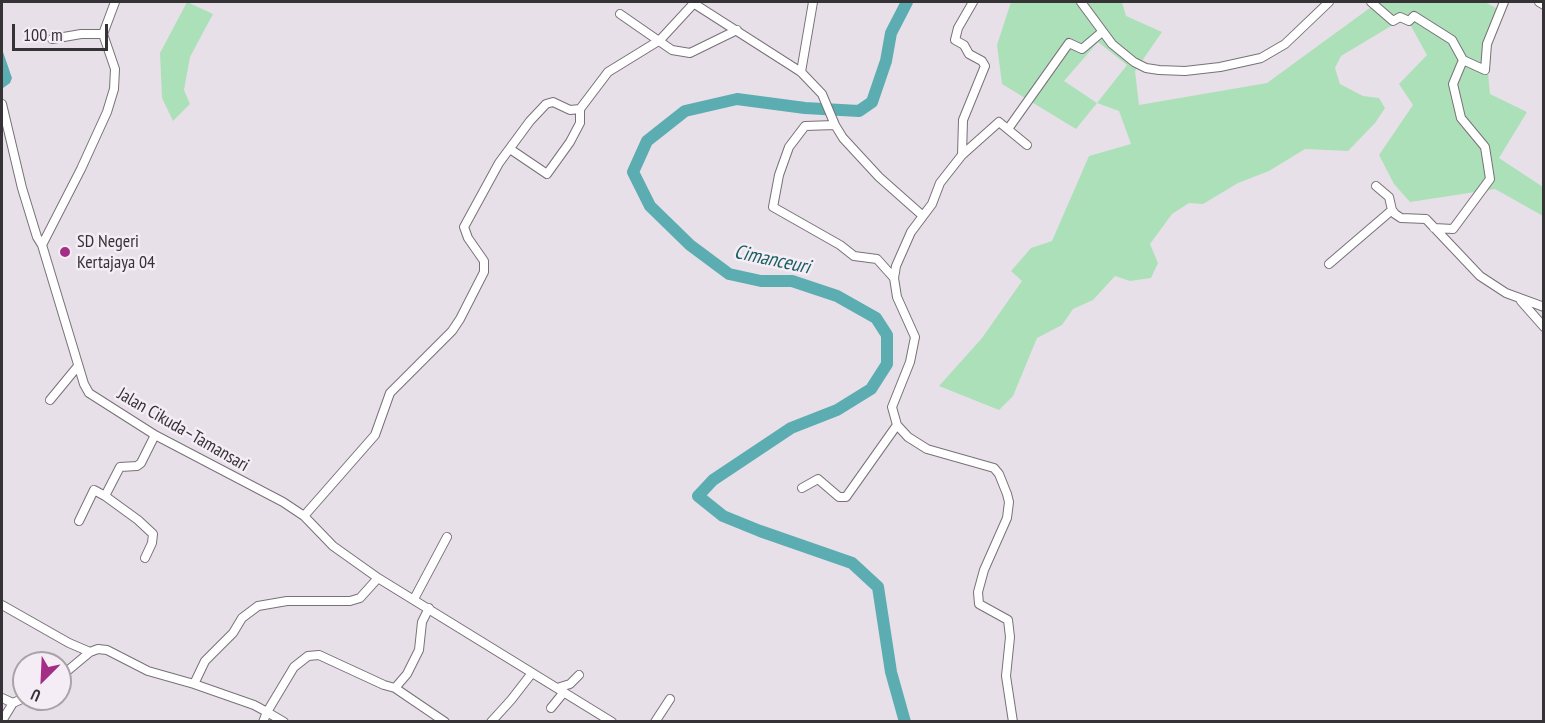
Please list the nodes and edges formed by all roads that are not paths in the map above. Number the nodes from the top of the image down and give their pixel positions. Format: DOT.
graph roads {
  1 [pos="115,2"];
  2 [pos="694,2"];
  3 [pos="813,2"];
  4 [pos="973,2"];
  5 [pos="1081,2"];
  6 [pos="1329,2"];
  7 [pos="1371,2"];
  8 [pos="1504,2"];
  9 [pos="1539,2"];
  10 [pos="1544,5"];
  11 [pos="620,14"];
  12 [pos="737,30"];
  13 [pos="1102,32"];
  14 [pos="103,34"];
  15 [pos="52,39"];
  16 [pos="660,40"];
  17 [pos="1462,60"];
  18 [pos="801,72"];
  19 [pos="2,104"];
  20 [pos="580,109"];
  21 [pos="835,125"];
  22 [pos="1008,129"];
  23 [pos="1027,145"];
  24 [pos="510,149"];
  25 [pos="962,155"];
  26 [pos="1376,186"];
  27 [pos="1392,210"];
  28 [pos="923,216"];
  29 [pos="1434,228"];
  30 [pos="42,245"];
  31 [pos="1329,264"];
  32 [pos="894,278"];
  33 [pos="1520,300"];
  34 [pos="1544,307"];
  35 [pos="1544,327"];
  36 [pos="78,366"];
  37 [pos="50,400"];
  38 [pos="897,425"];
  39 [pos="155,435"];
  40 [pos="802,488"];
  41 [pos="105,496"];
  42 [pos="304,516"];
  43 [pos="79,521"];
  44 [pos="447,537"];
  45 [pos="145,558"];
  46 [pos="378,578"];
  47 [pos="414,599"];
  48 [pos="2,605"];
  49 [pos="429,608"];
  50 [pos="90,652"];
  51 [pos="72,667"];
  52 [pos="532,674"];
  53 [pos="579,675"];
  54 [pos="194,684"];
  55 [pos="395,687"];
  56 [pos="561,690"];
  57 [pos="670,699"];
  58 [pos="12,705"];
  59 [pos="551,708"];
  60 [pos="267,712"];
  61 [pos="2,721"];
  62 [pos="263,722"];
  63 [pos="284,722"];
  64 [pos="445,722"];
  65 [pos="491,722"];
  66 [pos="612,722"];
  67 [pos="655,722"];
  68 [pos="1013,722"];
  1 -- 14 [label="street"];
  2 -- 12 [label="street"];
  2 -- 16 [label="street"];
  3 -- 18 [label="street"];
  4 -- 25 [label="street"];
  5 -- 13 [label="street"];
  6 -- 13 [label="street"];
  7 -- 17 [label="street"];
  8 -- 17 [label="street"];
  9 -- 10 [label="street"];
  11 -- 16 [label="street"];
  12 -- 16 [label="street"];
  12 -- 18 [label="street"];
  13 -- 22 [label="street"];
  14 -- 15 [label="street"];
  14 -- 30 [label="street"];
  16 -- 20 [label="street"];
  17 -- 29 [label="street"];
  18 -- 21 [label="street"];
  19 -- 30 [label="street, Jalan Cikuda–Tamansari"];
  20 -- 24 [label="street"];
  20 -- 24 [label="street"];
  22 -- 23 [label="street"];
  22 -- 25 [label="street"];
  24 -- 42 [label="street"];
  25 -- 28 [label="street"];
  26 -- 27 [label="street"];
  27 -- 29 [label="street"];
  27 -- 31 [label="street"];
  28 -- 32 [label="street"];
  28 -- 32 [label="street"];
  29 -- 33 [label="street"];
  30 -- 36 [label="street, Jalan Cikuda–Tamansari"];
  32 -- 38 [label="street"];
  33 -- 34 [label="street"];
  33 -- 35 [label="street"];
  36 -- 37 [label="street"];
  36 -- 39 [label="street, Jalan Cikuda–Tamansari"];
  38 -- 40 [label="street"];
  38 -- 68 [label="street"];
  39 -- 41 [label="street"];
  39 -- 42 [label="street, Jalan Cikuda–Tamansari"];
  41 -- 43 [label="street"];
  41 -- 45 [label="street"];
  42 -- 46 [label="street, Jalan Cikuda–Tamansari"];
  44 -- 47 [label="street"];
  46 -- 47 [label="street, Jalan Cikuda–Tamansari"];
  46 -- 54 [label="street"];
  47 -- 49 [label="street, Jalan Cikuda–Tamansari"];
  48 -- 50 [label="street"];
  49 -- 52 [label="street, Jalan Cikuda–Tamansari"];
  49 -- 55 [label="street"];
  50 -- 51 [label="street"];
  50 -- 54 [label="street"];
  52 -- 56 [label="street, Jalan Cikuda–Tamansari"];
  52 -- 65 [label="street"];
  53 -- 56 [label="street"];
  54 -- 60 [label="street"];
  55 -- 60 [label="street"];
  55 -- 64 [label="street"];
  56 -- 59 [label="street"];
  56 -- 66 [label="street, Jalan Cikuda–Tamansari"];
  57 -- 67 [label="street"];
  58 -- 61 [label="street"];
  60 -- 62 [label="street"];
  60 -- 63 [label="street"];
}
